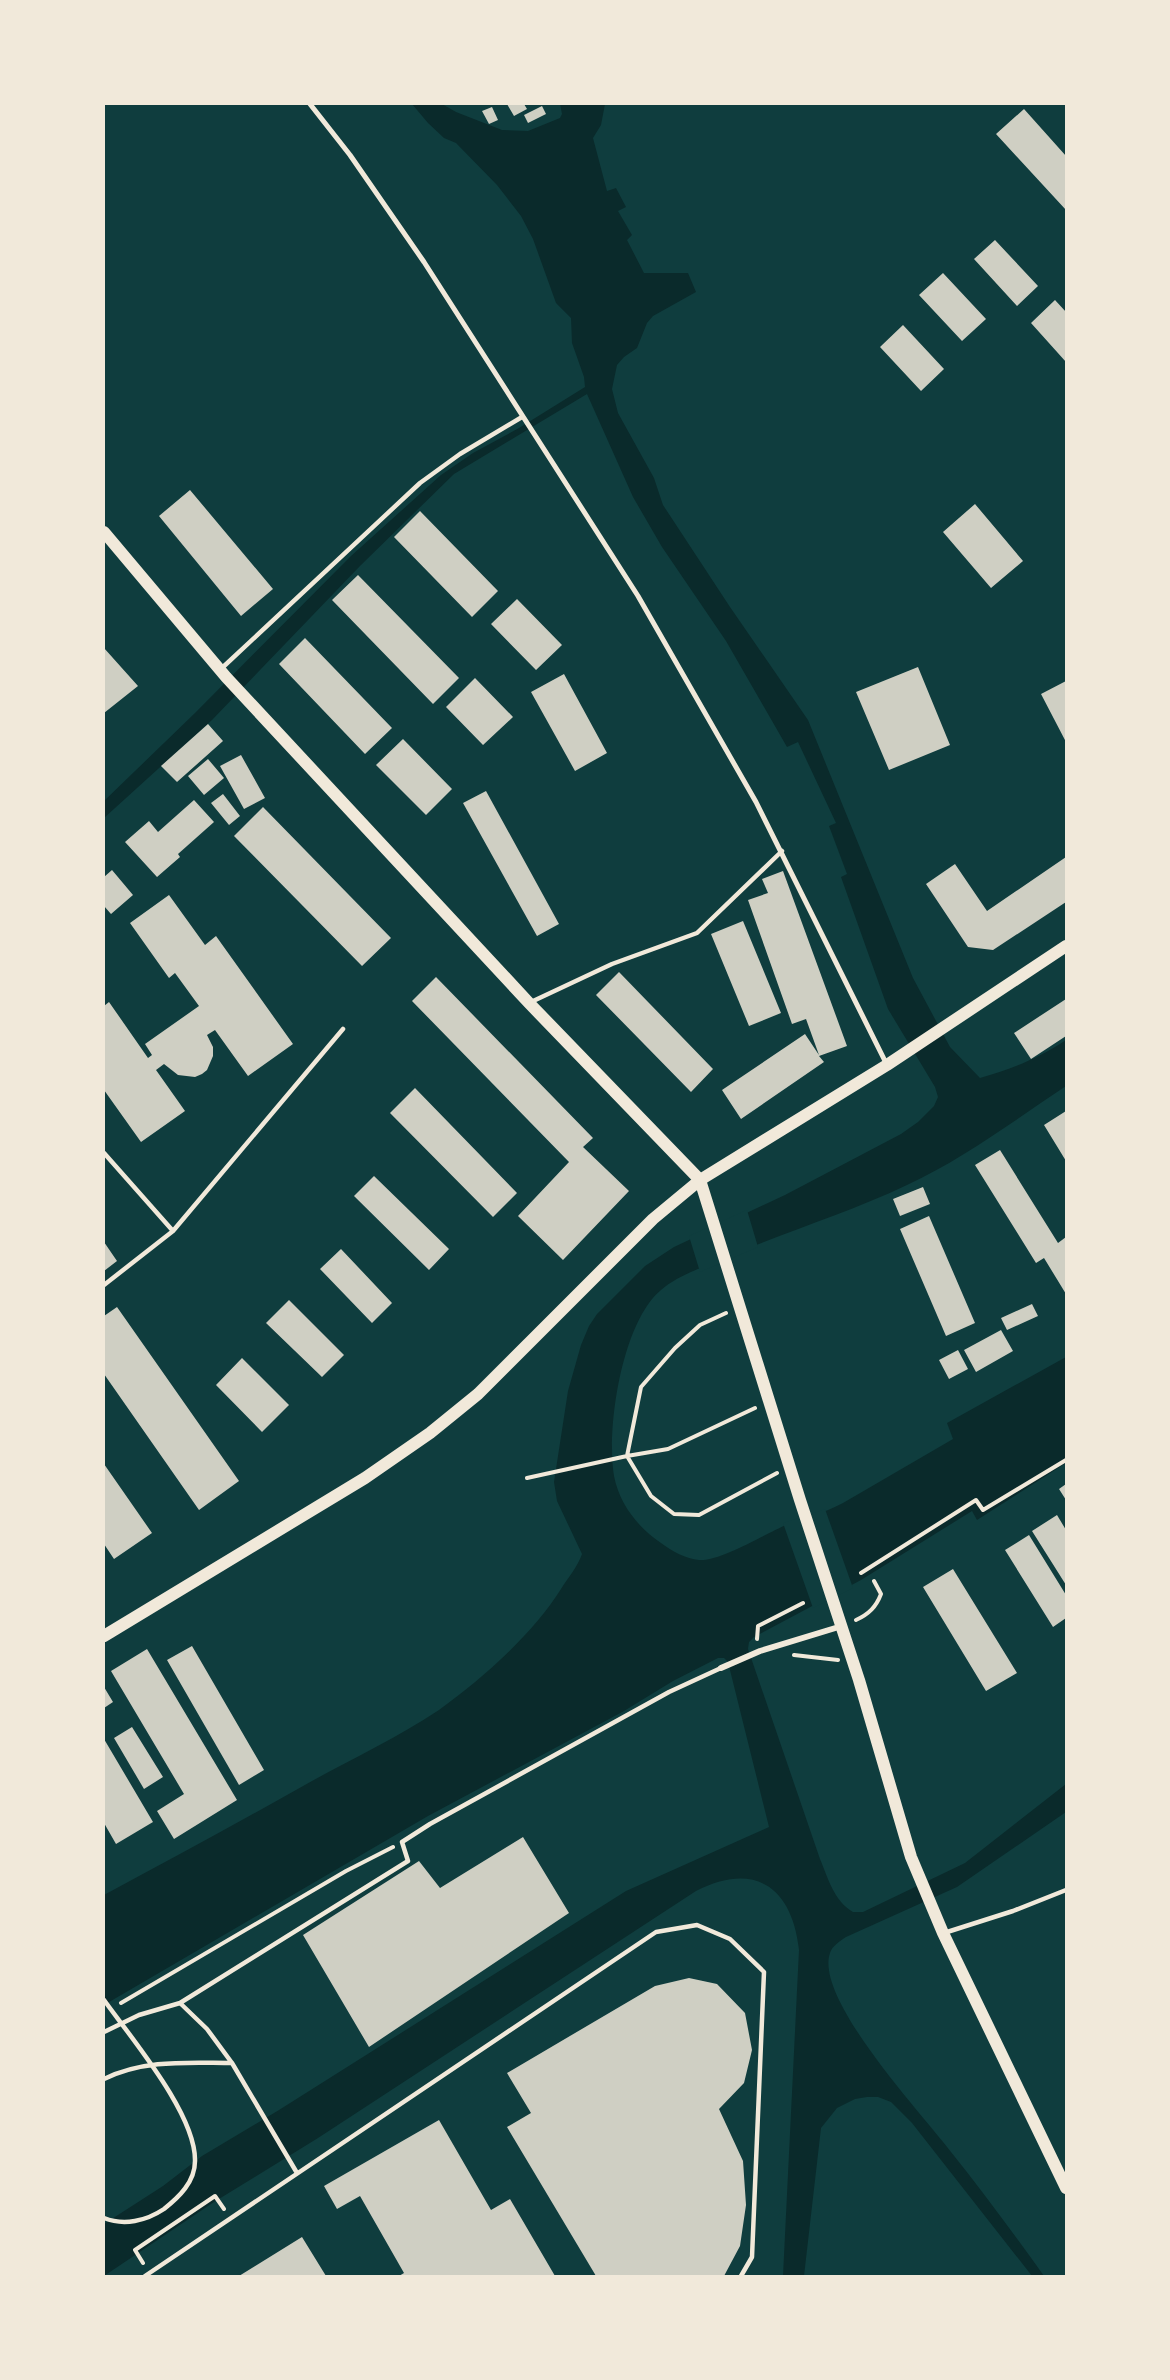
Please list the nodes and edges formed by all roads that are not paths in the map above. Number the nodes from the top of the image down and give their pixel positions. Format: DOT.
graph roads {
  1 [pos="310,104"];
  2 [pos="522,418"];
  3 [pos="104,532"];
  4 [pos="223,673"];
  5 [pos="782,851"];
  6 [pos="1066,946"];
  7 [pos="529,1003"];
  8 [pos="343,1029"];
  9 [pos="887,1065"];
  10 [pos="104,1153"];
  11 [pos="700,1180"];
  12 [pos="173,1231"];
  13 [pos="104,1285"];
  14 [pos="842,1626"];
  15 [pos="104,1636"];
  16 [pos="721,1668"];
  17 [pos="1066,1890"];
  18 [pos="943,1933"];
  19 [pos="104,2000"];
  20 [pos="180,2003"];
  21 [pos="104,2032"];
  22 [pos="232,2063"];
  23 [pos="104,2079"];
  24 [pos="297,2173"];
  25 [pos="1066,2188"];
  26 [pos="104,2218"];
  27 [pos="146,2277"];
  28 [pos="741,2277"];
  1 -- 2 [label="street"];
  2 -- 4 [label="lane"];
  2 -- 5 [label="street"];
  3 -- 4 [label="main road"];
  4 -- 7 [label="main road"];
  5 -- 7 [label="lane"];
  5 -- 9 [label="street"];
  6 -- 9 [label="main road"];
  7 -- 11 [label="main road"];
  8 -- 12 [label="lane"];
  9 -- 11 [label="main road"];
  10 -- 12 [label="lane"];
  11 -- 14 [label="main road"];
  11 -- 15 [label="main road"];
  12 -- 13 [label="lane"];
  14 -- 16 [label="street"];
  14 -- 18 [label="main road"];
  16 -- 20 [label="lane"];
  17 -- 18 [label="lane"];
  18 -- 25 [label="main road"];
  19 -- 26 [label="lane"];
  20 -- 21 [label="lane"];
  20 -- 22 [label="lane"];
  22 -- 23 [label="lane"];
  22 -- 24 [label="lane"];
  24 -- 27 [label="lane"];
  24 -- 28 [label="lane"];
}
